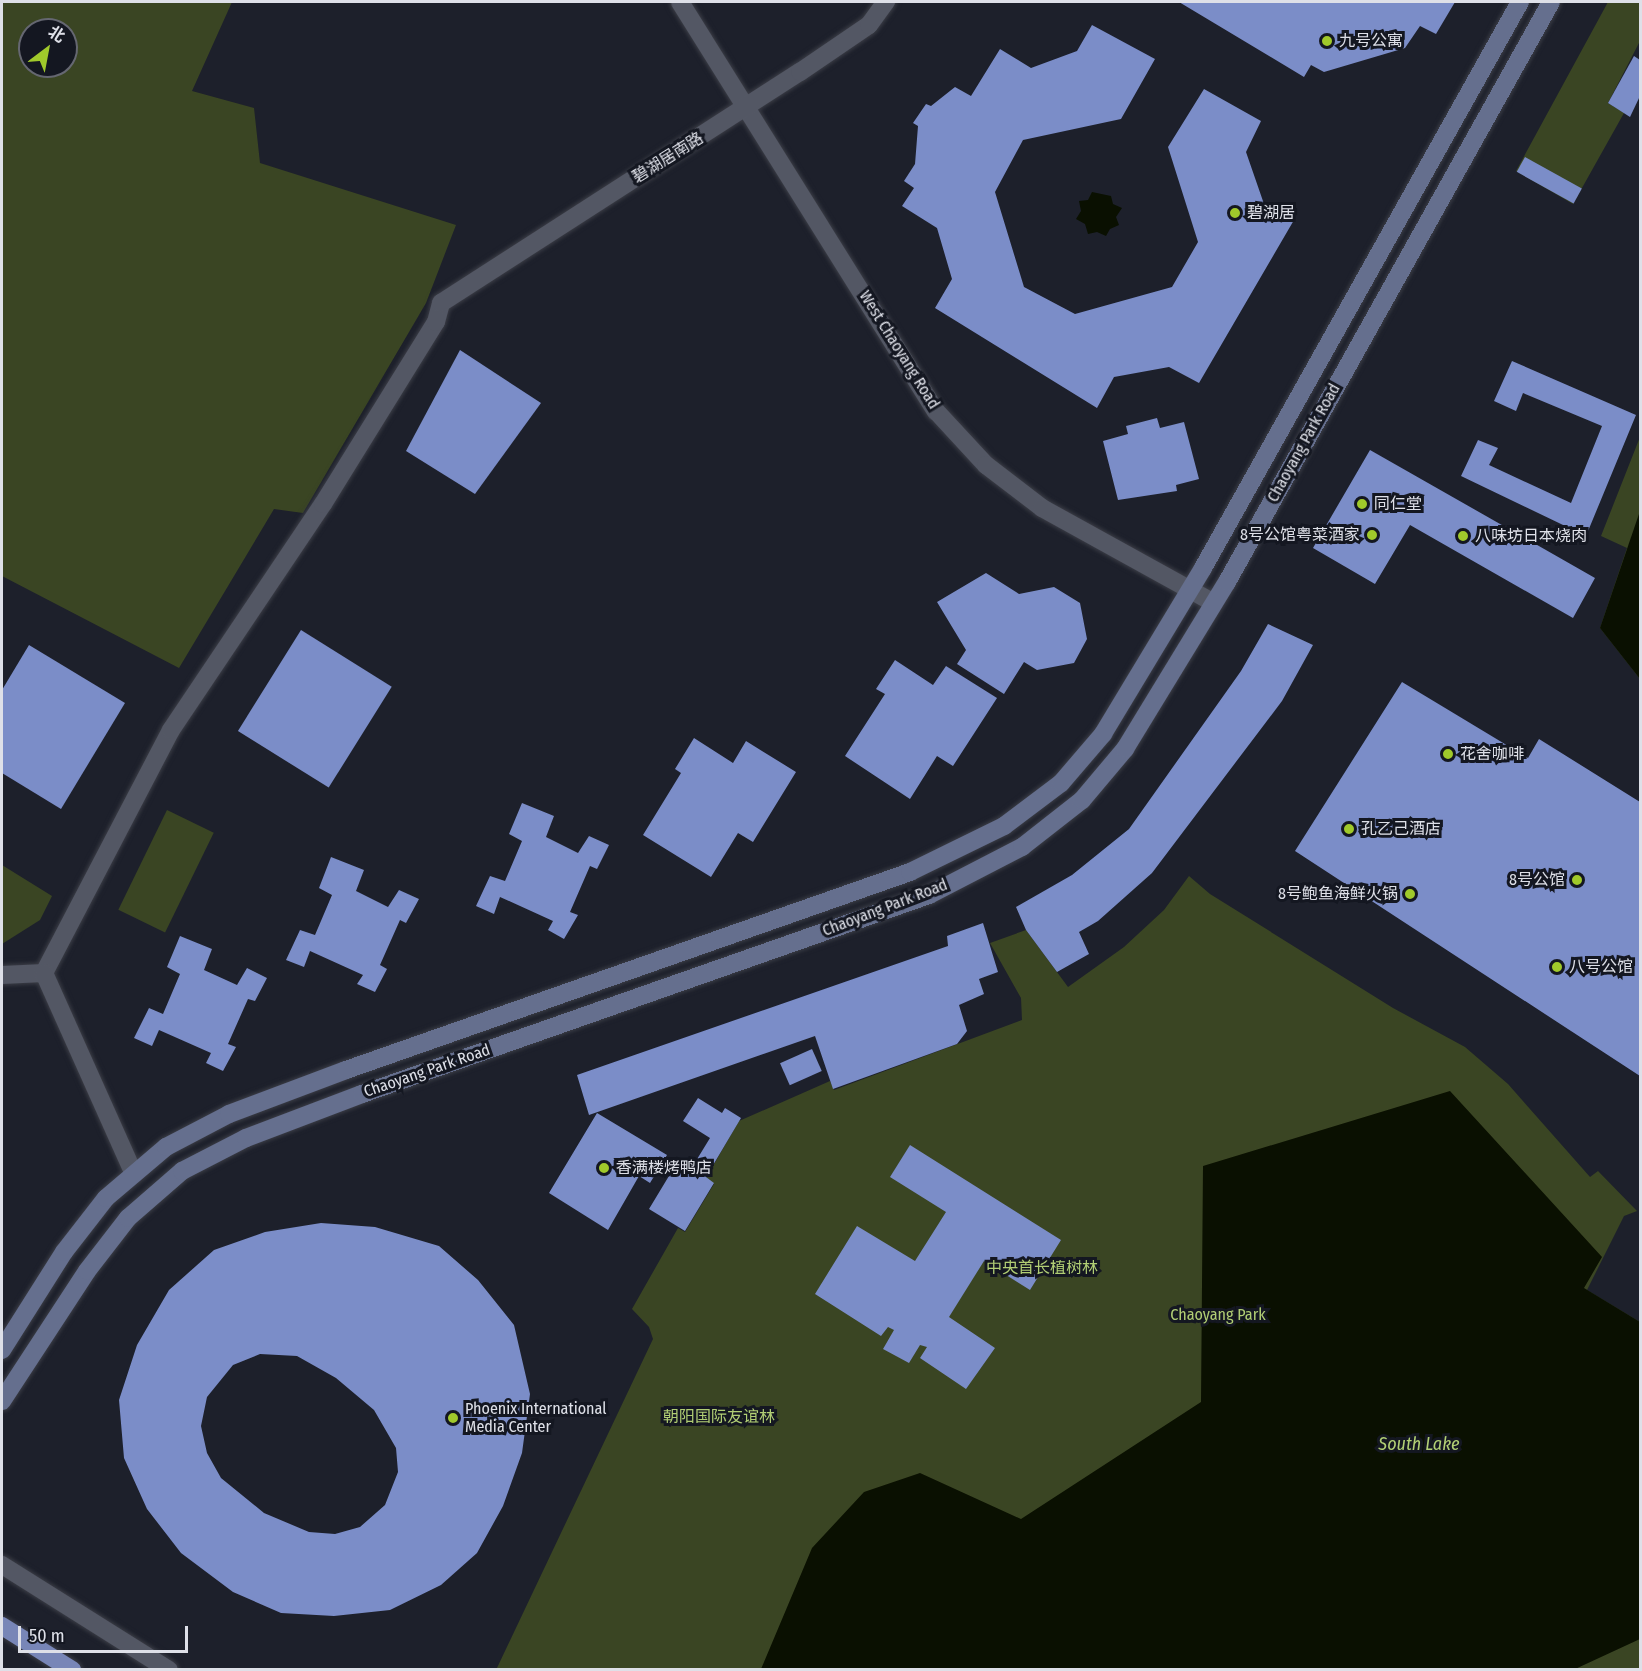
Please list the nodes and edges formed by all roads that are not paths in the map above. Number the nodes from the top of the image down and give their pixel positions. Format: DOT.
graph roads {
  1 [pos="680,2"];
  2 [pos="886,2"];
  3 [pos="1520,2"];
  4 [pos="1551,2"];
  5 [pos="747,108"];
  6 [pos="1191,588"];
  7 [pos="1214,603"];
  8 [pos="44,973"];
  9 [pos="2,975"];
  10 [pos="134,1174"];
  11 [pos="2,1350"];
  12 [pos="2,1401"];
  13 [pos="2,1565"];
  14 [pos="2,1626"];
  15 [pos="72,1670"];
  16 [pos="169,1670"];
  1 -- 5 [label="street, West Chaoyang Road"];
  2 -- 5 [label="street, 碧湖居南路"];
  3 -- 6 [label="main road, Chaoyang Park Road"];
  4 -- 7 [label="main road, Chaoyang Park Road"];
  5 -- 6 [label="street, West Chaoyang Road"];
  5 -- 8 [label="street, 碧湖居南路"];
  6 -- 7 [label="street, West Chaoyang Road"];
  6 -- 10 [label="main road, Chaoyang Park Road"];
  7 -- 12 [label="main road, Chaoyang Park Road"];
  8 -- 9 [label="street"];
  8 -- 10 [label="street"];
  10 -- 11 [label="main road, Chaoyang Park Road"];
  13 -- 16 [label="street"];
  14 -- 15 [label="main road"];
}
